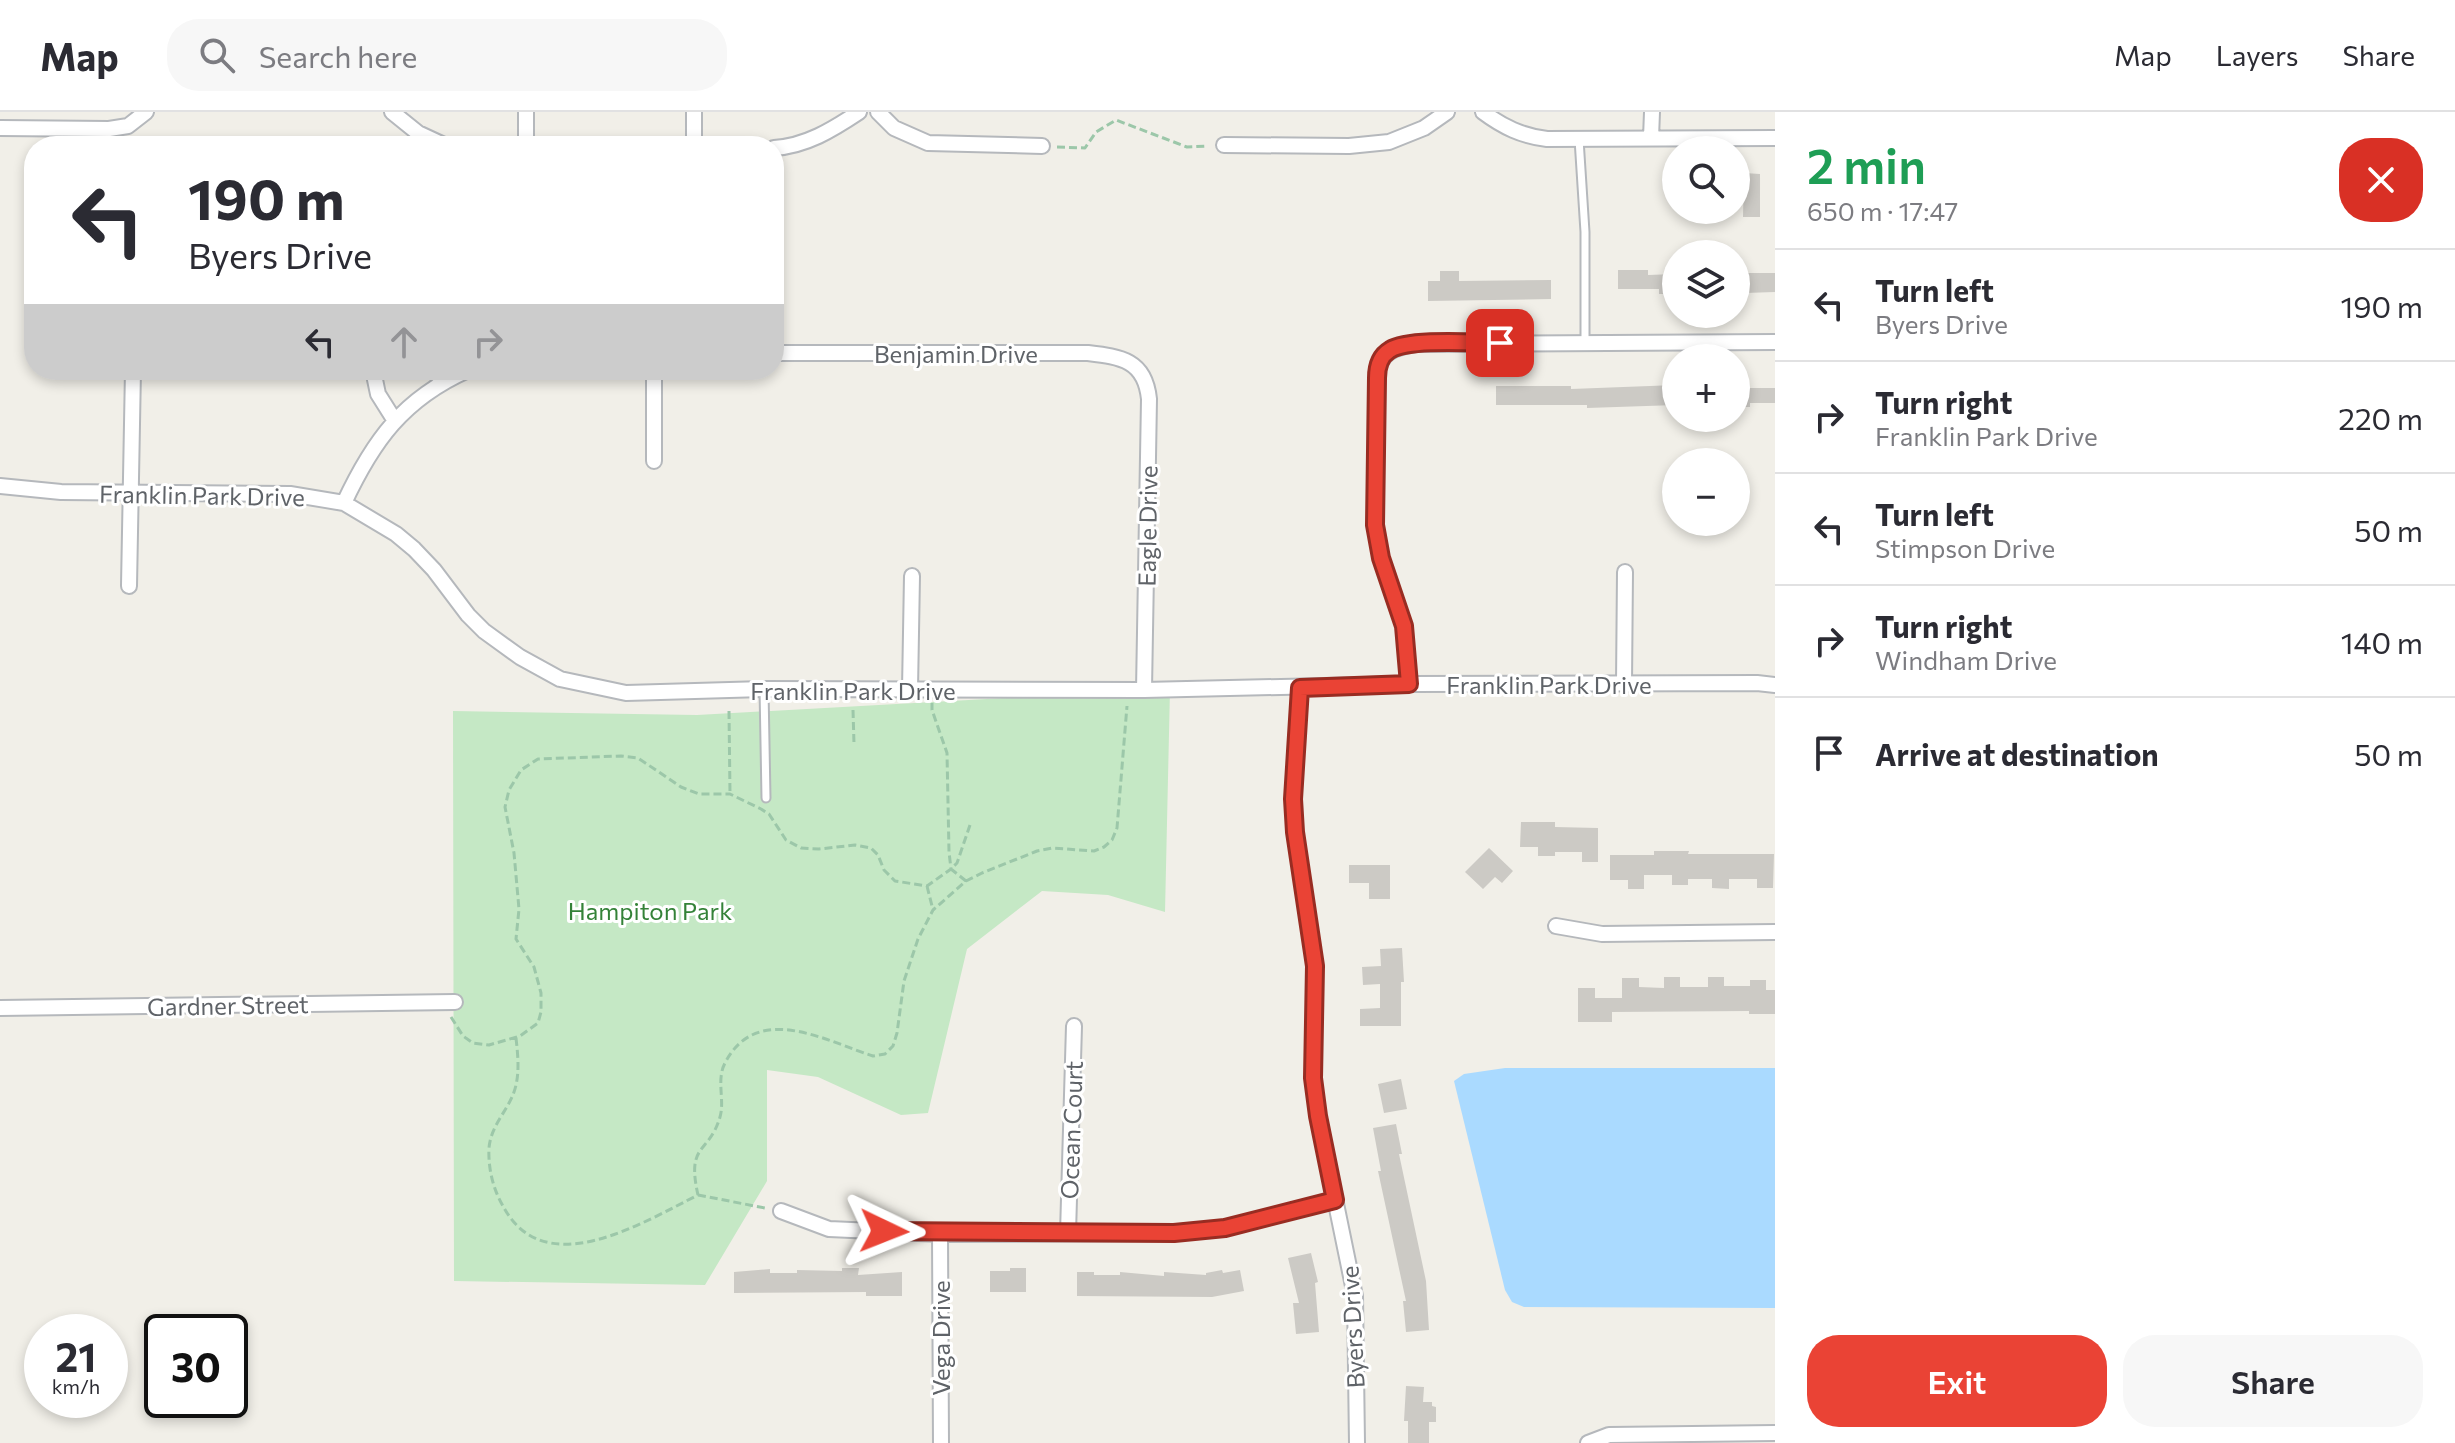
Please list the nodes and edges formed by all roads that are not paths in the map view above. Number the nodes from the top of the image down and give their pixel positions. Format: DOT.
graph roads {
  1 [pos="146,112"];
  2 [pos="526,112"];
  3 [pos="694,112"];
  4 [pos="859,112"];
  5 [pos="878,112"];
  6 [pos="1447,112"];
  7 [pos="1483,112"];
  8 [pos="1652,112"];
  9 [pos="395,115"];
  10 [pos="0,128"];
  11 [pos="424,136"];
  12 [pos="526,136"];
  13 [pos="694,136"];
  14 [pos="1651,138"];
  15 [pos="1775,138"];
  16 [pos="1579,139"];
  17 [pos="1224,145"];
  18 [pos="1042,146"];
  19 [pos="784,147"];
  20 [pos="1775,342"];
  21 [pos="1585,343"];
  22 [pos="784,353"];
  23 [pos="1135,365"];
  24 [pos="133,380"];
  25 [pos="375,380"];
  26 [pos="654,380"];
  27 [pos="445,381"];
  28 [pos="395,421"];
  29 [pos="654,461"];
  30 [pos="0,486"];
  31 [pos="129,494"];
  32 [pos="344,503"];
  33 [pos="1625,572"];
  34 [pos="912,576"];
  35 [pos="129,586"];
  36 [pos="1624,683"];
  37 [pos="1409,684"];
  38 [pos="1775,685"];
  39 [pos="1300,688"];
  40 [pos="764,689"];
  41 [pos="910,689"];
  42 [pos="1144,690"];
  43 [pos="766,798"];
  44 [pos="1556,926"];
  45 [pos="1775,932"];
  46 [pos="450,1002"];
  47 [pos="0,1008"];
  48 [pos="1074,1026"];
  49 [pos="1335,1200"];
  50 [pos="781,1211"];
  51 [pos="1068,1233"];
  52 [pos="940,1234"];
  53 [pos="1775,1433"];
  54 [pos="941,1443"];
  55 [pos="1357,1443"];
  56 [pos="1588,1443"];
  1 -- 10 [label="street"];
  2 -- 12 [label="street"];
  3 -- 13 [label="street"];
  4 -- 19 [label="street"];
  5 -- 18 [label="street"];
  6 -- 17 [label="street"];
  7 -- 16 [label="street"];
  8 -- 14 [label="street"];
  9 -- 11 [label="street"];
  14 -- 15 [label="street"];
  14 -- 16 [label="street"];
  16 -- 21 [label="lane"];
  20 -- 21 [label="street"];
  21 -- 37 [label="street"];
  22 -- 23 [label="street, Benjamin Drive"];
  23 -- 42 [label="street, Eagle Drive"];
  24 -- 31 [label="street"];
  25 -- 28 [label="street"];
  26 -- 29 [label="street"];
  27 -- 28 [label="street"];
  28 -- 32 [label="street"];
  30 -- 31 [label="street, Franklin Park Drive"];
  31 -- 32 [label="street, Franklin Park Drive"];
  31 -- 35 [label="street"];
  32 -- 40 [label="street, Franklin Park Drive"];
  33 -- 36 [label="street"];
  34 -- 41 [label="street"];
  36 -- 37 [label="street, Franklin Park Drive"];
  36 -- 38 [label="street, Franklin Park Drive"];
  37 -- 39 [label="street, Franklin Park Drive"];
  39 -- 42 [label="street, Franklin Park Drive"];
  39 -- 49 [label="street, Byers Drive"];
  40 -- 41 [label="street, Franklin Park Drive"];
  40 -- 43 [label="lane"];
  41 -- 42 [label="street, Franklin Park Drive"];
  44 -- 45 [label="street"];
  46 -- 47 [label="street, Gardner Street"];
  48 -- 51 [label="street, Ocean Court"];
  49 -- 51 [label="street"];
  49 -- 55 [label="street, Byers Drive"];
  50 -- 52 [label="street"];
  51 -- 52 [label="street"];
  52 -- 54 [label="street, Vega Drive"];
  53 -- 56 [label="street"];
}
